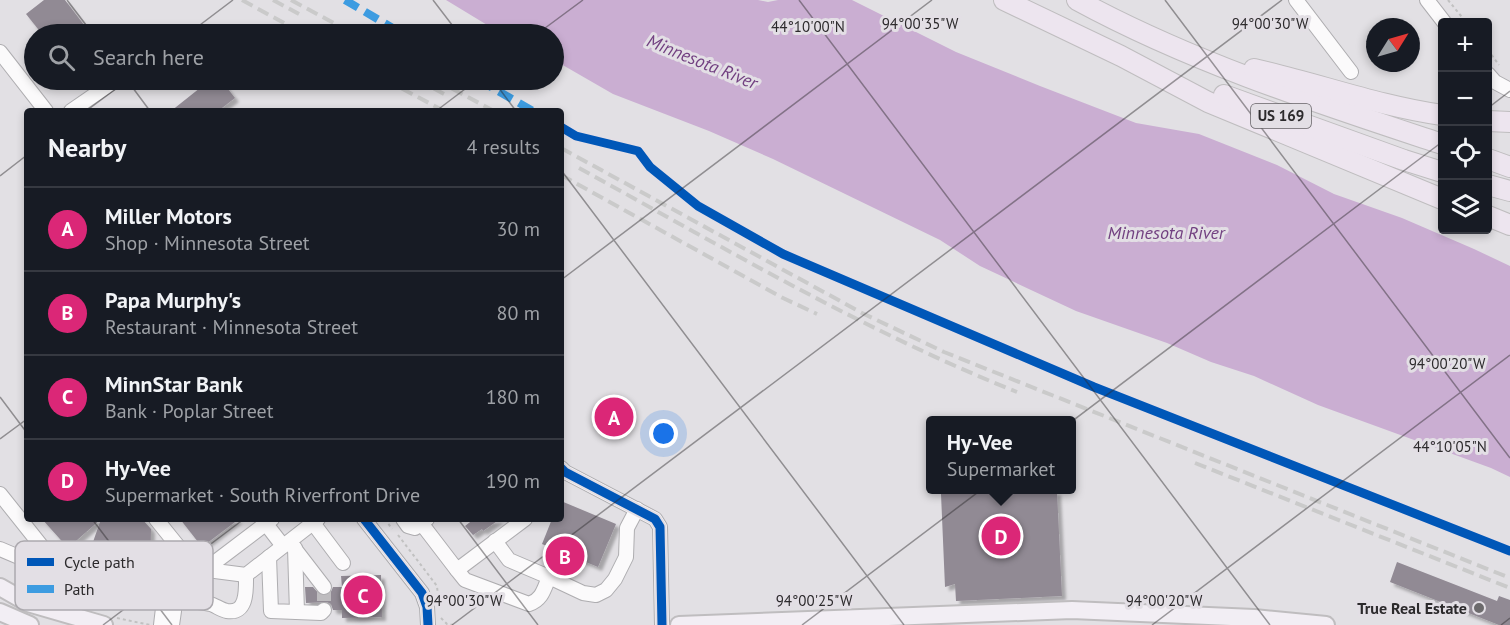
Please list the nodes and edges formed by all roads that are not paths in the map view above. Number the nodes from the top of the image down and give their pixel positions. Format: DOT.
graph roads {
  1 [pos="1077,0"];
  2 [pos="1296,0"];
  3 [pos="1427,0"];
  4 [pos="1012,2"];
  5 [pos="1441,18"];
  6 [pos="0,52"];
  7 [pos="1121,56"];
  8 [pos="1201,58"];
  9 [pos="1351,72"];
  10 [pos="1492,79"];
  11 [pos="24,83"];
  12 [pos="30,90"];
  13 [pos="101,90"];
  14 [pos="1510,90"];
  15 [pos="44,108"];
  16 [pos="75,108"];
  17 [pos="1438,115"];
  18 [pos="1492,122"];
  19 [pos="1510,122"];
  20 [pos="1438,142"];
  21 [pos="1492,160"];
  22 [pos="1510,167"];
  23 [pos="1438,170"];
  24 [pos="1492,186"];
  25 [pos="1510,191"];
  26 [pos="1438,197"];
  27 [pos="1492,218"];
  28 [pos="1510,225"];
  29 [pos="564,471"];
  30 [pos="0,494"];
  31 [pos="637,509"];
  32 [pos="158,522"];
  33 [pos="268,522"];
  34 [pos="270,522"];
  35 [pos="315,522"];
  36 [pos="317,522"];
  37 [pos="366,522"];
  38 [pos="405,522"];
  39 [pos="423,522"];
  40 [pos="425,522"];
  41 [pos="521,522"];
  42 [pos="37,541"];
  43 [pos="174,541"];
  44 [pos="495,541"];
  45 [pos="289,545"];
  46 [pos="0,549"];
  47 [pos="15,555"];
  48 [pos="269,557"];
  49 [pos="343,563"];
  50 [pos="213,564"];
  51 [pos="213,570"];
  52 [pos="457,570"];
  53 [pos="246,575"];
  54 [pos="549,578"];
  55 [pos="0,587"];
  56 [pos="324,587"];
  57 [pos="15,596"];
  58 [pos="213,605"];
  59 [pos="52,610"];
  60 [pos="164,610"];
  61 [pos="174,610"];
  62 [pos="324,610"];
  63 [pos="0,612"];
  64 [pos="297,612"];
  65 [pos="1136,618"];
  66 [pos="30,625"];
  67 [pos="104,625"];
  68 [pos="161,625"];
  69 [pos="172,625"];
  70 [pos="428,625"];
  71 [pos="662,625"];
  72 [pos="679,625"];
  73 [pos="1326,625"];
  1 -- 8 [label="highway, US 169"];
  2 -- 9 [label="street"];
  3 -- 5 [label="street"];
  4 -- 7 [label="highway, US 169"];
  6 -- 11 [label="street"];
  7 -- 23 [label="highway, US 169"];
  7 -- 26 [label="highway"];
  8 -- 17 [label="highway"];
  8 -- 20 [label="highway, US 169"];
  10 -- 14 [label="street"];
  12 -- 15 [label="street"];
  13 -- 16 [label="street"];
  18 -- 19 [label="highway"];
  21 -- 22 [label="highway"];
  24 -- 25 [label="highway"];
  27 -- 28 [label="highway"];
  29 -- 31 [label="street"];
  30 -- 42 [label="street"];
  31 -- 54 [label="street"];
  31 -- 71 [label="street"];
  32 -- 43 [label="street"];
  33 -- 50 [label="street"];
  34 -- 45 [label="street"];
  35 -- 45 [label="street"];
  36 -- 49 [label="street"];
  37 -- 70 [label="street"];
  38 -- 39 [label="street"];
  40 -- 52 [label="street"];
  41 -- 44 [label="street"];
  44 -- 52 [label="street"];
  44 -- 54 [label="street"];
  45 -- 48 [label="street"];
  45 -- 56 [label="street"];
  45 -- 64 [label="street"];
  46 -- 47 [label="street"];
  48 -- 53 [label="street"];
  48 -- 64 [label="street"];
  51 -- 53 [label="street"];
  52 -- 54 [label="street"];
  53 -- 58 [label="street"];
  55 -- 57 [label="main road"];
  59 -- 67 [label="main road"];
  60 -- 68 [label="street"];
  61 -- 69 [label="street"];
  62 -- 64 [label="street"];
  63 -- 66 [label="main road"];
  65 -- 72 [label="main road"];
  65 -- 73 [label="main road"];
}
